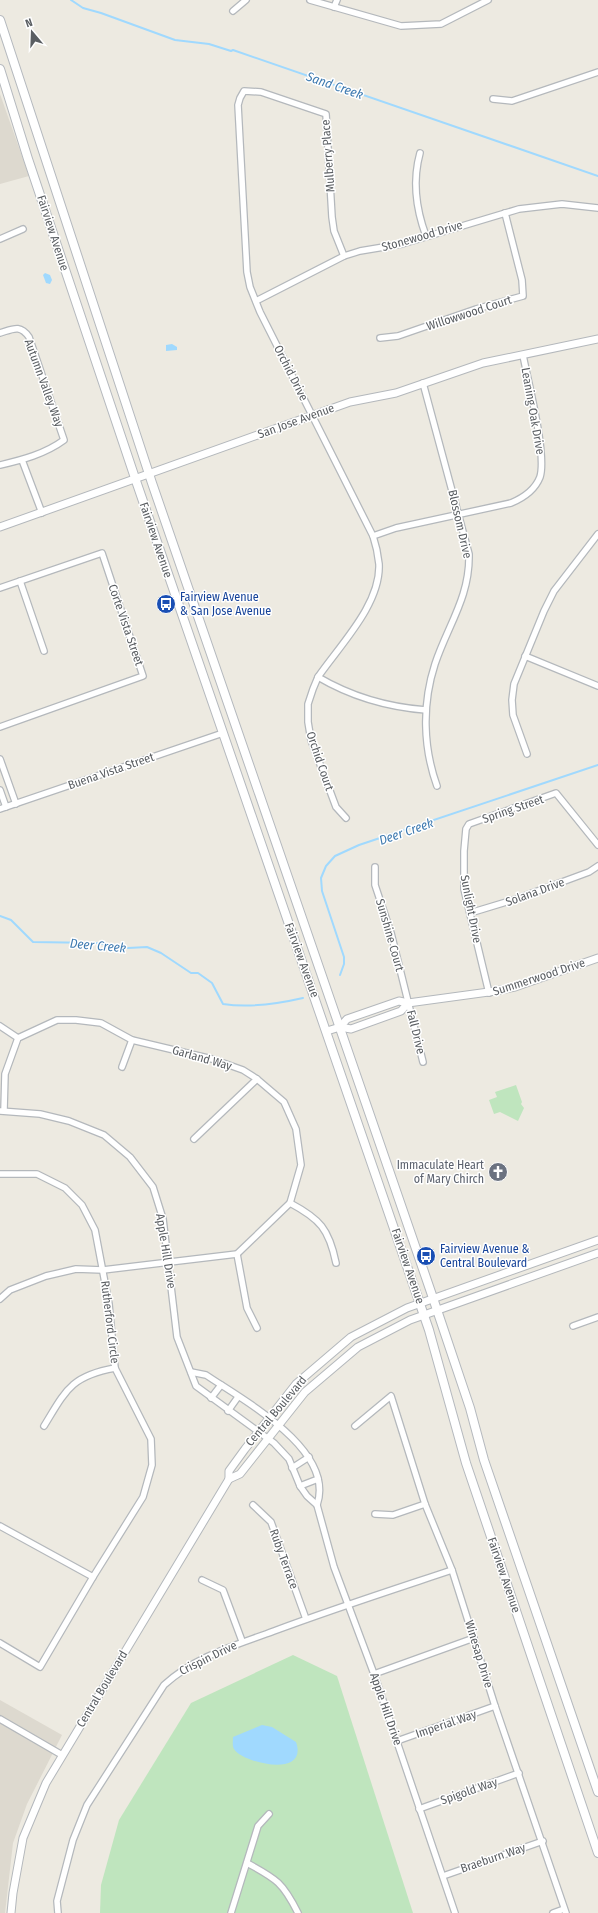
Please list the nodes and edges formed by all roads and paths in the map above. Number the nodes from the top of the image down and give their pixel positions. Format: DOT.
graph roads {
  1 [pos="246,0"];
  2 [pos="310,0"];
  3 [pos="337,0"];
  4 [pos="486,0"];
  5 [pos="334,7"];
  6 [pos="233,10"];
  7 [pos="0,20"];
  8 [pos="0,69"];
  9 [pos="598,72"];
  10 [pos="244,91"];
  11 [pos="493,99"];
  12 [pos="420,153"];
  13 [pos="598,208"];
  14 [pos="505,213"];
  15 [pos="23,229"];
  16 [pos="426,236"];
  17 [pos="0,239"];
  18 [pos="344,256"];
  19 [pos="256,301"];
  20 [pos="0,333"];
  21 [pos="380,338"];
  22 [pos="598,340"];
  23 [pos="523,355"];
  24 [pos="423,383"];
  25 [pos="312,415"];
  26 [pos="22,460"];
  27 [pos="0,466"];
  28 [pos="149,473"];
  29 [pos="135,478"];
  30 [pos="42,513"];
  31 [pos="459,514"];
  32 [pos="0,527"];
  33 [pos="598,534"];
  34 [pos="373,536"];
  35 [pos="20,581"];
  36 [pos="0,588"];
  37 [pos="44,651"];
  38 [pos="525,656"];
  39 [pos="318,677"];
  40 [pos="597,684"];
  41 [pos="426,710"];
  42 [pos="0,727"];
  43 [pos="222,733"];
  44 [pos="527,754"];
  45 [pos="0,759"];
  46 [pos="437,786"];
  47 [pos="0,790"];
  48 [pos="16,804"];
  49 [pos="3,808"];
  50 [pos="346,818"];
  51 [pos="469,824"];
  52 [pos="598,845"];
  53 [pos="598,866"];
  54 [pos="375,867"];
  55 [pos="470,913"];
  56 [pos="598,958"];
  57 [pos="489,993"];
  58 [pos="408,1003"];
  59 [pos="0,1026"];
  60 [pos="340,1027"];
  61 [pos="327,1031"];
  62 [pos="18,1038"];
  63 [pos="132,1040"];
  64 [pos="423,1062"];
  65 [pos="122,1067"];
  66 [pos="257,1079"];
  67 [pos="2,1111"];
  68 [pos="194,1139"];
  69 [pos="0,1174"];
  70 [pos="290,1203"];
  71 [pos="598,1240"];
  72 [pos="598,1253"];
  73 [pos="237,1254"];
  74 [pos="170,1263"];
  75 [pos="336,1263"];
  76 [pos="103,1270"];
  77 [pos="433,1298"];
  78 [pos="0,1299"];
  79 [pos="420,1303"];
  80 [pos="438,1311"];
  81 [pos="424,1316"];
  82 [pos="598,1317"];
  83 [pos="573,1326"];
  84 [pos="257,1328"];
  85 [pos="115,1368"];
  86 [pos="191,1372"];
  87 [pos="221,1385"];
  88 [pos="238,1397"];
  89 [pos="210,1398"];
  90 [pos="228,1411"];
  91 [pos="268,1418"];
  92 [pos="277,1425"];
  93 [pos="44,1426"];
  94 [pos="355,1426"];
  95 [pos="257,1432"];
  96 [pos="267,1439"];
  97 [pos="309,1457"];
  98 [pos="292,1468"];
  99 [pos="229,1479"];
  100 [pos="318,1479"];
  101 [pos="300,1486"];
  102 [pos="425,1504"];
  103 [pos="253,1505"];
  104 [pos="317,1505"];
  105 [pos="375,1514"];
  106 [pos="0,1526"];
  107 [pos="452,1570"];
  108 [pos="93,1577"];
  109 [pos="202,1580"];
  110 [pos="348,1605"];
  111 [pos="306,1619"];
  112 [pos="474,1638"];
  113 [pos="242,1641"];
  114 [pos="0,1643"];
  115 [pos="374,1674"];
  116 [pos="495,1706"];
  117 [pos="0,1719"];
  118 [pos="397,1741"];
  119 [pos="62,1755"];
  120 [pos="519,1773"];
  121 [pos="598,1792"];
  122 [pos="419,1809"];
  123 [pos="584,1810"];
  124 [pos="269,1814"];
  125 [pos="598,1833"];
  126 [pos="542,1841"];
  127 [pos="598,1853"];
  128 [pos="247,1863"];
  129 [pos="443,1876"];
  130 [pos="565,1911"];
  131 [pos="11,1913"];
  132 [pos="58,1913"];
  133 [pos="230,1913"];
  134 [pos="298,1913"];
  135 [pos="455,1913"];
  136 [pos="553,1913"];
  1 -- 6 [label="street"];
  2 -- 5 [label="street"];
  3 -- 5 [label="street"];
  4 -- 5 [label="street"];
  7 -- 28 [label="main road, Fairview Avenue"];
  8 -- 29 [label="main road, Fairview Avenue"];
  9 -- 11 [label="street"];
  10 -- 18 [label="street, Mulberry Place"];
  10 -- 19 [label="street, Orchid Drive"];
  12 -- 16 [label="street"];
  13 -- 14 [label="street, Stonewood Drive"];
  14 -- 16 [label="street, Stonewood Drive"];
  14 -- 21 [label="street, Willowwood Court"];
  15 -- 17 [label="street"];
  16 -- 18 [label="street, Stonewood Drive"];
  18 -- 19 [label="street, Stonewood Drive"];
  19 -- 25 [label="street, Orchid Drive"];
  20 -- 26 [label="street, Autumn Valley Way"];
  22 -- 23 [label="street, San Jose Avenue"];
  23 -- 24 [label="street, San Jose Avenue"];
  23 -- 31 [label="street, Leaning Oak Drive"];
  24 -- 25 [label="street, San Jose Avenue"];
  24 -- 31 [label="street, Blossom Drive"];
  25 -- 28 [label="street, San Jose Avenue"];
  25 -- 34 [label="street, Orchid Drive"];
  26 -- 27 [label="street, Autumn Valley Way"];
  26 -- 30 [label="street"];
  28 -- 29 [label="street, San Jose Avenue"];
  28 -- 60 [label="main road, Fairview Avenue"];
  29 -- 30 [label="street, San Jose Avenue"];
  29 -- 43 [label="main road, Fairview Avenue"];
  30 -- 32 [label="street, San Jose Avenue"];
  31 -- 34 [label="street, Leaning Oak Drive"];
  31 -- 41 [label="street, Blossom Drive"];
  33 -- 38 [label="street"];
  34 -- 39 [label="street, Orchid Drive"];
  35 -- 36 [label="street, Corte Vista Street"];
  35 -- 37 [label="street"];
  35 -- 42 [label="street, Corte Vista Street"];
  38 -- 40 [label="street"];
  38 -- 44 [label="street"];
  39 -- 41 [label="street"];
  39 -- 50 [label="street, Orchid Court"];
  41 -- 46 [label="street, Blossom Drive"];
  43 -- 48 [label="street, Buena Vista Street"];
  43 -- 61 [label="main road, Fairview Avenue"];
  45 -- 48 [label="street"];
  47 -- 49 [label="street"];
  48 -- 49 [label="street, Buena Vista Street"];
  51 -- 52 [label="street, Spring Street"];
  51 -- 55 [label="street, Sunlight Drive"];
  53 -- 55 [label="street, Solana Drive"];
  54 -- 58 [label="street, Sunshine Court"];
  55 -- 57 [label="street, Sunlight Drive"];
  56 -- 57 [label="street, Summerwood Drive"];
  57 -- 58 [label="street, Summerwood Drive"];
  58 -- 60 [label="street, Summerwood Drive"];
  58 -- 64 [label="street, Fall Drive"];
  59 -- 62 [label="street"];
  60 -- 61 [label="street, Summerwood Drive"];
  60 -- 77 [label="main road, Fairview Avenue"];
  61 -- 79 [label="main road, Fairview Avenue"];
  62 -- 63 [label="street, Garland Way"];
  62 -- 67 [label="street"];
  63 -- 65 [label="street"];
  63 -- 66 [label="street, Garland Way"];
  66 -- 68 [label="street"];
  66 -- 70 [label="street, Garland Way"];
  67 -- 74 [label="street, Apple Hill Drive"];
  69 -- 76 [label="street, Rutherford Circle"];
  70 -- 73 [label="street, Garland Way"];
  70 -- 75 [label="street"];
  71 -- 77 [label="street, Central Boulevard"];
  72 -- 80 [label="street, Central Boulevard"];
  73 -- 74 [label="street"];
  73 -- 84 [label="street"];
  74 -- 76 [label="street"];
  74 -- 86 [label="street, Apple Hill Drive"];
  76 -- 78 [label="street"];
  76 -- 85 [label="street, Rutherford Circle"];
  77 -- 79 [label="street, Central Boulevard"];
  77 -- 80 [label="main road, Fairview Avenue"];
  79 -- 81 [label="main road, Fairview Avenue"];
  79 -- 91 [label="street, Central Boulevard"];
  80 -- 81 [label="street, Central Boulevard"];
  80 -- 121 [label="main road, Fairview Avenue"];
  81 -- 92 [label="street, Central Boulevard"];
  81 -- 123 [label="main road, Fairview Avenue"];
  82 -- 83 [label="street"];
  85 -- 93 [label="street"];
  85 -- 108 [label="street, Rutherford Circle"];
  86 -- 87 [label="street, Apple Hill Drive"];
  86 -- 89 [label="street, Apple Hill Drive"];
  87 -- 88 [label="street, Apple Hill Drive"];
  87 -- 89 [label="street"];
  88 -- 90 [label="street"];
  88 -- 91 [label="street, Apple Hill Drive"];
  89 -- 90 [label="street, Apple Hill Drive"];
  90 -- 95 [label="street, Apple Hill Drive"];
  91 -- 92 [label="street, Apple Hill Drive"];
  91 -- 95 [label="street, Central Boulevard"];
  92 -- 96 [label="street, Central Boulevard"];
  92 -- 97 [label="street, Apple Hill Drive"];
  94 -- 102 [label="street, Winesap Drive"];
  95 -- 96 [label="street, Apple Hill Drive"];
  95 -- 99 [label="street, Central Boulevard"];
  96 -- 98 [label="street, Apple Hill Drive"];
  96 -- 99 [label="street, Central Boulevard"];
  97 -- 98 [label="street"];
  97 -- 100 [label="street, Apple Hill Drive"];
  98 -- 101 [label="street, Apple Hill Drive"];
  99 -- 119 [label="street, Central Boulevard"];
  100 -- 101 [label="street"];
  100 -- 104 [label="street, Apple Hill Drive"];
  101 -- 104 [label="street, Apple Hill Drive"];
  102 -- 105 [label="street"];
  102 -- 107 [label="street, Winesap Drive"];
  103 -- 111 [label="street, Ruby Terrace"];
  104 -- 110 [label="street, Apple Hill Drive"];
  106 -- 108 [label="street"];
  107 -- 110 [label="street, Crispin Drive"];
  107 -- 112 [label="street, Winesap Drive"];
  108 -- 114 [label="street, Rutherford Circle"];
  109 -- 113 [label="street"];
  110 -- 111 [label="street, Crispin Drive"];
  110 -- 115 [label="street, Apple Hill Drive"];
  111 -- 113 [label="street, Crispin Drive"];
  112 -- 115 [label="street"];
  112 -- 116 [label="street, Winesap Drive"];
  113 -- 132 [label="street, Crispin Drive"];
  115 -- 118 [label="street, Apple Hill Drive"];
  116 -- 118 [label="street, Imperial Way"];
  116 -- 120 [label="street, Winesap Drive"];
  117 -- 119 [label="street"];
  118 -- 122 [label="street, Apple Hill Drive"];
  119 -- 131 [label="street, Central Boulevard"];
  120 -- 122 [label="street, Spigold Way"];
  120 -- 126 [label="street, Winesap Drive"];
  122 -- 129 [label="street, Apple Hill Drive"];
  123 -- 125 [label="main road"];
  123 -- 127 [label="main road, Fairview Avenue"];
  124 -- 128 [label="street"];
  126 -- 129 [label="street, Braeburn Way"];
  126 -- 130 [label="street, Winesap Drive"];
  128 -- 133 [label="street"];
  128 -- 134 [label="street"];
  129 -- 135 [label="street, Apple Hill Drive"];
  130 -- 136 [label="street"];
}
